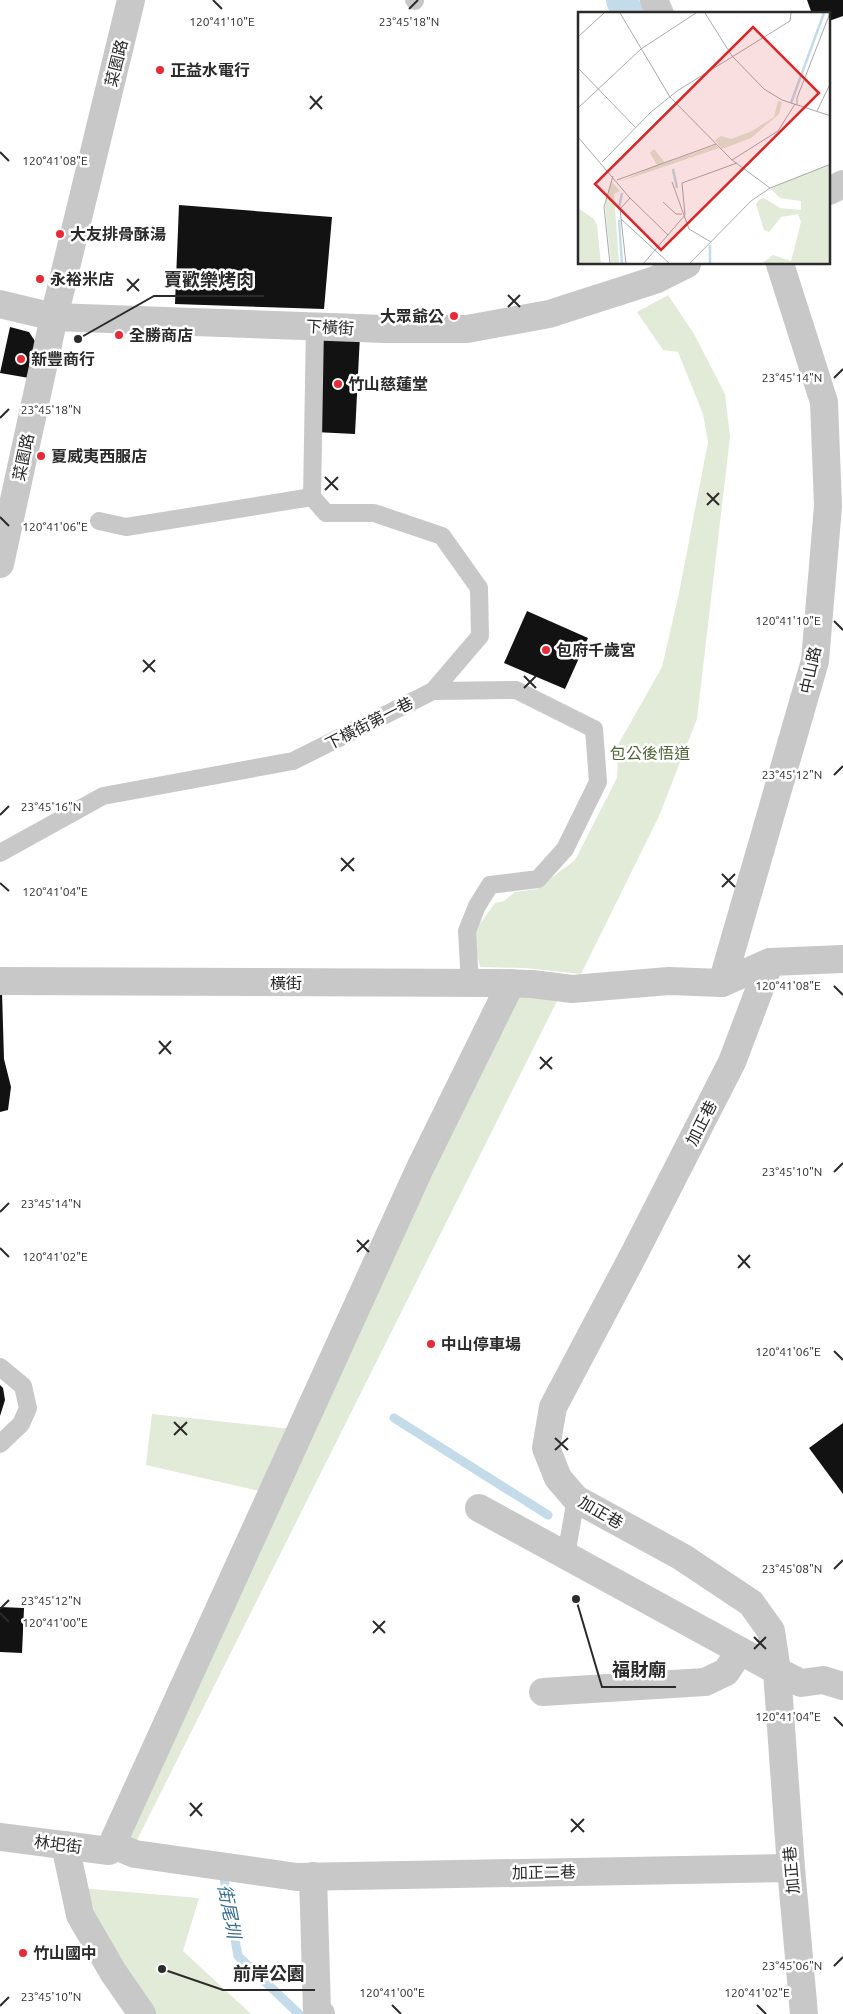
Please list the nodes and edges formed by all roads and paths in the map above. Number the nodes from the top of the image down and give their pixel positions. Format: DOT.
graph roads {
  1 [pos="131,0"];
  2 [pos="654,0"];
  3 [pos="659,12"];
  4 [pos="843,184"];
  5 [pos="830,190"];
  6 [pos="685,265"];
  7 [pos="780,265"];
  8 [pos="0,304"];
  9 [pos="54,317"];
  10 [pos="315,326"];
  11 [pos="312,497"];
  12 [pos="99,521"];
  13 [pos="0,564"];
  14 [pos="433,691"];
  15 [pos="0,853"];
  16 [pos="843,959"];
  17 [pos="770,962"];
  18 [pos="0,980"];
  19 [pos="512,983"];
  20 [pos="722,983"];
  21 [pos="470,984"];
  22 [pos="0,1367"];
  23 [pos="0,1444"];
  24 [pos="576,1499"];
  25 [pos="479,1508"];
  26 [pos="566,1555"];
  27 [pos="740,1651"];
  28 [pos="777,1671"];
  29 [pos="843,1686"];
  30 [pos="542,1692"];
  31 [pos="0,1837"];
  32 [pos="113,1844"];
  33 [pos="65,1845"];
  34 [pos="791,1868"];
  35 [pos="305,1877"];
  36 [pos="142,2014"];
  37 [pos="321,2014"];
  38 [pos="804,2014"];
  1 -- 9 [label="street, 菜園路"];
  2 -- 3 [label="street"];
  4 -- 5 [label="street"];
  6 -- 10 [label="street, 下橫街"];
  7 -- 20 [label="street, 中山路"];
  8 -- 9 [label="street, 下橫街"];
  9 -- 10 [label="street, 下橫街"];
  9 -- 13 [label="street, 菜園路"];
  10 -- 11 [label="lane"];
  11 -- 12 [label="lane"];
  11 -- 14 [label="lane, 下橫街第一巷"];
  14 -- 15 [label="lane, 下橫街第一巷"];
  14 -- 21 [label="lane"];
  16 -- 17 [label="street"];
  17 -- 20 [label="street"];
  17 -- 24 [label="street, 加正巷"];
  18 -- 21 [label="street, 橫街"];
  19 -- 20 [label="street, 橫街"];
  19 -- 21 [label="street, 橫街"];
  19 -- 32 [label="street"];
  22 -- 23 [label="lane"];
  24 -- 26 [label="lane"];
  24 -- 28 [label="street, 加正巷"];
  25 -- 26 [label="street"];
  26 -- 27 [label="street"];
  27 -- 28 [label="street"];
  27 -- 30 [label="street"];
  28 -- 29 [label="street"];
  28 -- 34 [label="street, 加正巷"];
  31 -- 33 [label="street, 林圯街"];
  32 -- 33 [label="street, 林圯街"];
  32 -- 35 [label="street, 加正二巷"];
  33 -- 36 [label="street"];
  34 -- 35 [label="street, 加正二巷"];
  34 -- 38 [label="street, 加正巷"];
  35 -- 37 [label="street"];
}
